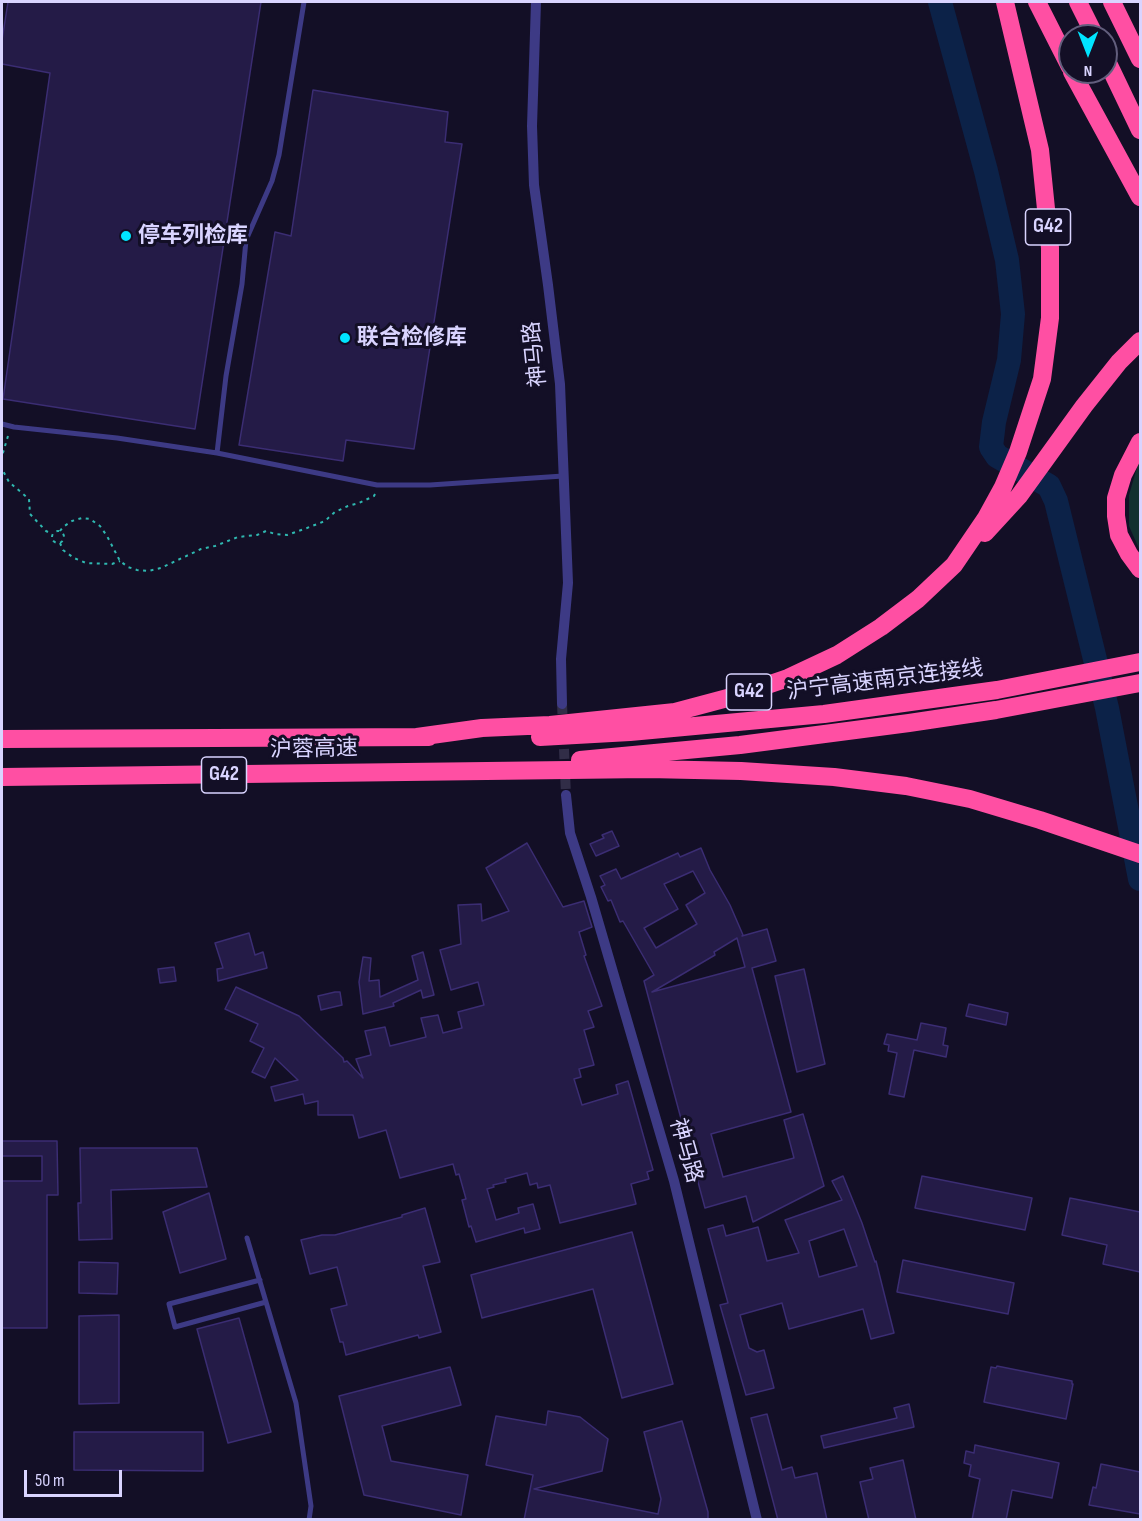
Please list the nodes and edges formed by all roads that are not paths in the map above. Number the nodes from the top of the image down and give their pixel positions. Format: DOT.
graph roads {
  1 [pos="304,2"];
  2 [pos="536,2"];
  3 [pos="1005,2"];
  4 [pos="1037,2"];
  5 [pos="1078,2"];
  6 [pos="1112,2"];
  7 [pos="1089,24"];
  8 [pos="1058,44"];
  9 [pos="1139,56"];
  10 [pos="1079,84"];
  11 [pos="1118,84"];
  12 [pos="1140,130"];
  13 [pos="1140,197"];
  14 [pos="1140,341"];
  15 [pos="2,424"];
  16 [pos="1140,442"];
  17 [pos="217,453"];
  18 [pos="563,476"];
  19 [pos="954,566"];
  20 [pos="1140,569"];
  21 [pos="1140,662"];
  22 [pos="1140,683"];
  23 [pos="562,704"];
  24 [pos="417,736"];
  25 [pos="2,739"];
  26 [pos="447,772"];
  27 [pos="2,777"];
  28 [pos="566,795"];
  29 [pos="1140,854"];
  30 [pos="247,1238"];
  31 [pos="260,1280"];
  32 [pos="266,1302"];
  33 [pos="309,1520"];
  34 [pos="757,1520"];
  1 -- 17 [label="lane"];
  2 -- 18 [label="street, 神马路"];
  3 -- 19 [label="highway, G42"];
  4 -- 8 [label="highway"];
  5 -- 7 [label="highway"];
  6 -- 9 [label="highway"];
  10 -- 13 [label="highway"];
  11 -- 12 [label="highway"];
  14 -- 19 [label="highway"];
  15 -- 17 [label="lane"];
  16 -- 20 [label="highway"];
  17 -- 18 [label="lane"];
  18 -- 23 [label="street, 神马路"];
  19 -- 24 [label="highway, G42"];
  21 -- 24 [label="highway, 沪宁高速南京连接线 / G42"];
  22 -- 26 [label="highway, 沪宁高速南京连接线 / G42"];
  24 -- 25 [label="highway, 沪蓉高速 / G42"];
  26 -- 27 [label="highway, 沪蓉高速 / G42"];
  26 -- 29 [label="highway, G42"];
  28 -- 34 [label="street, 神马路"];
  30 -- 31 [label="lane"];
  31 -- 32 [label="lane"];
  31 -- 32 [label="lane"];
  32 -- 33 [label="lane"];
}
